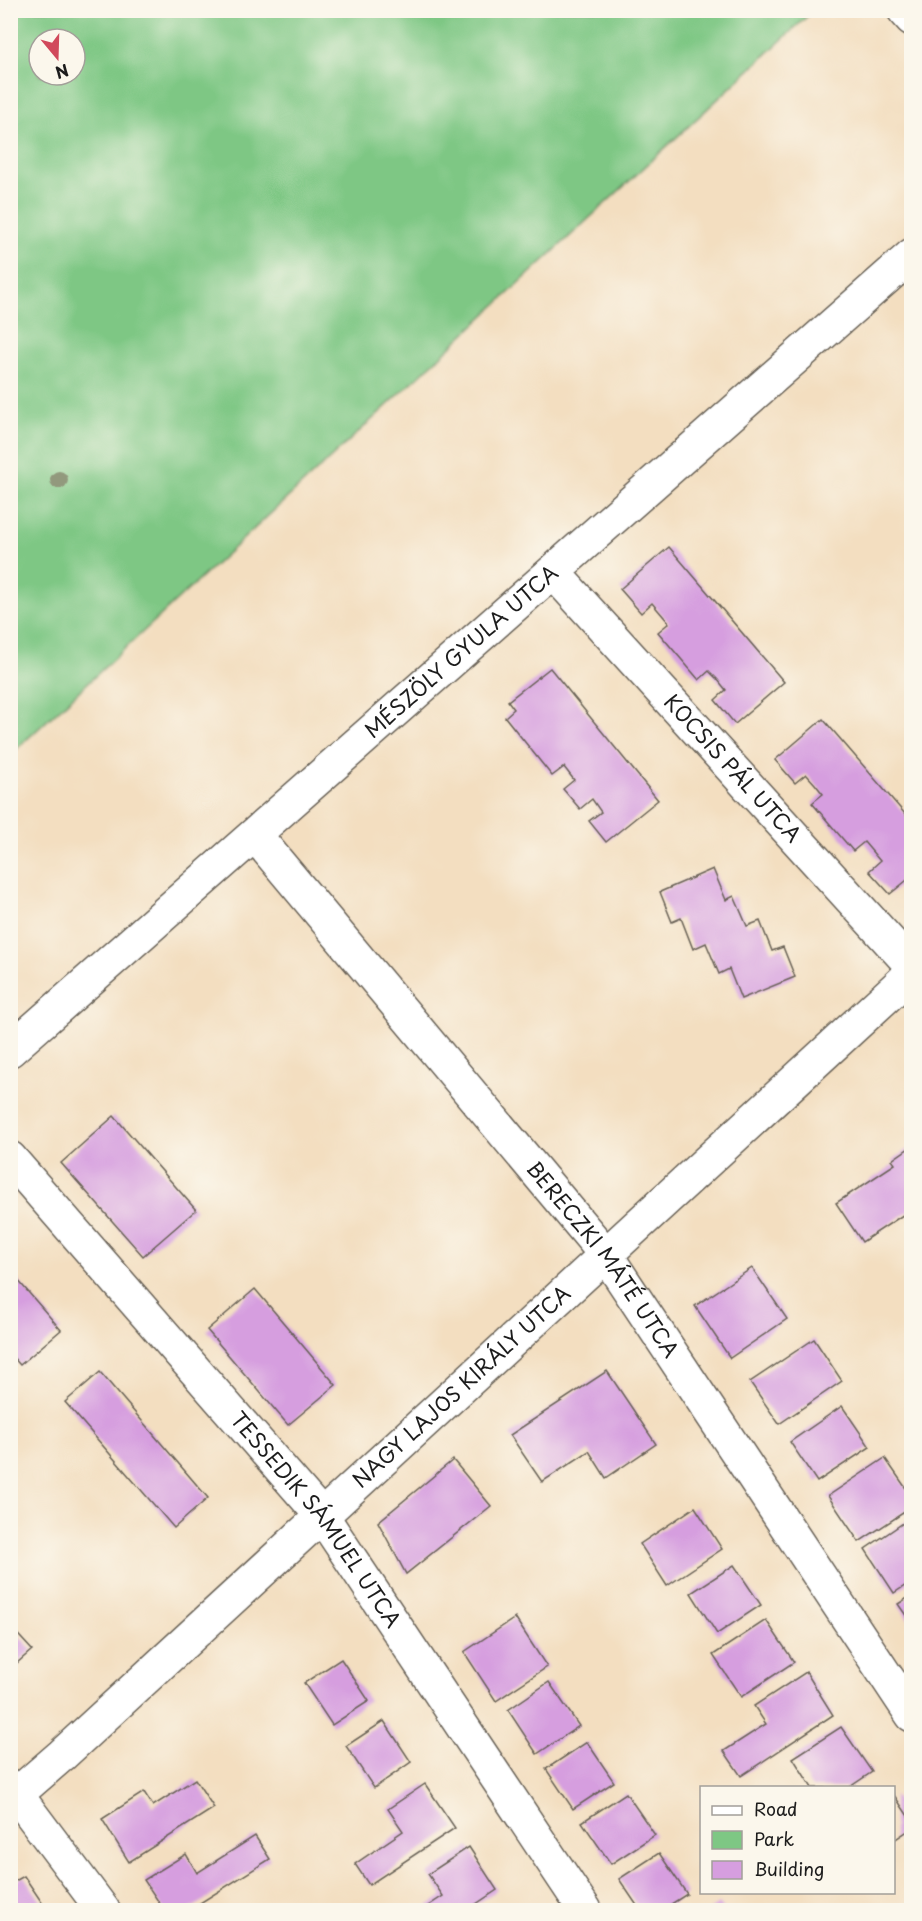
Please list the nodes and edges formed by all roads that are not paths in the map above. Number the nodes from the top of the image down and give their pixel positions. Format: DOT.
graph roads {
  1 [pos="904,10"];
  2 [pos="912,19"];
  3 [pos="912,255"];
  4 [pos="553,572"];
  5 [pos="255,835"];
  6 [pos="912,966"];
  7 [pos="912,973"];
  8 [pos="10,1050"];
  9 [pos="10,1158"];
  10 [pos="606,1255"];
  11 [pos="322,1516"];
  12 [pos="912,1715"];
  13 [pos="13,1793"];
  14 [pos="103,1911"];
  15 [pos="585,1911"];
  1 -- 2 [label="street"];
  3 -- 4 [label="street, MÉSZÖLY GYULA UTCA"];
  4 -- 5 [label="street, MÉSZÖLY GYULA UTCA"];
  4 -- 6 [label="street, KOCSIS PÁL UTCA"];
  5 -- 8 [label="street, MÉSZÖLY GYULA UTCA"];
  5 -- 10 [label="street, BERECZKI MÁTÉ UTCA"];
  7 -- 10 [label="street, NAGY LAJOS KIRÁLY UTCA"];
  9 -- 11 [label="street, TESSEDIK SÁMUEL UTCA"];
  10 -- 11 [label="street, NAGY LAJOS KIRÁLY UTCA"];
  10 -- 12 [label="street, BERECZKI MÁTÉ UTCA"];
  11 -- 13 [label="street, NAGY LAJOS KIRÁLY UTCA"];
  11 -- 15 [label="street, TESSEDIK SÁMUEL UTCA"];
  13 -- 14 [label="street"];
}
